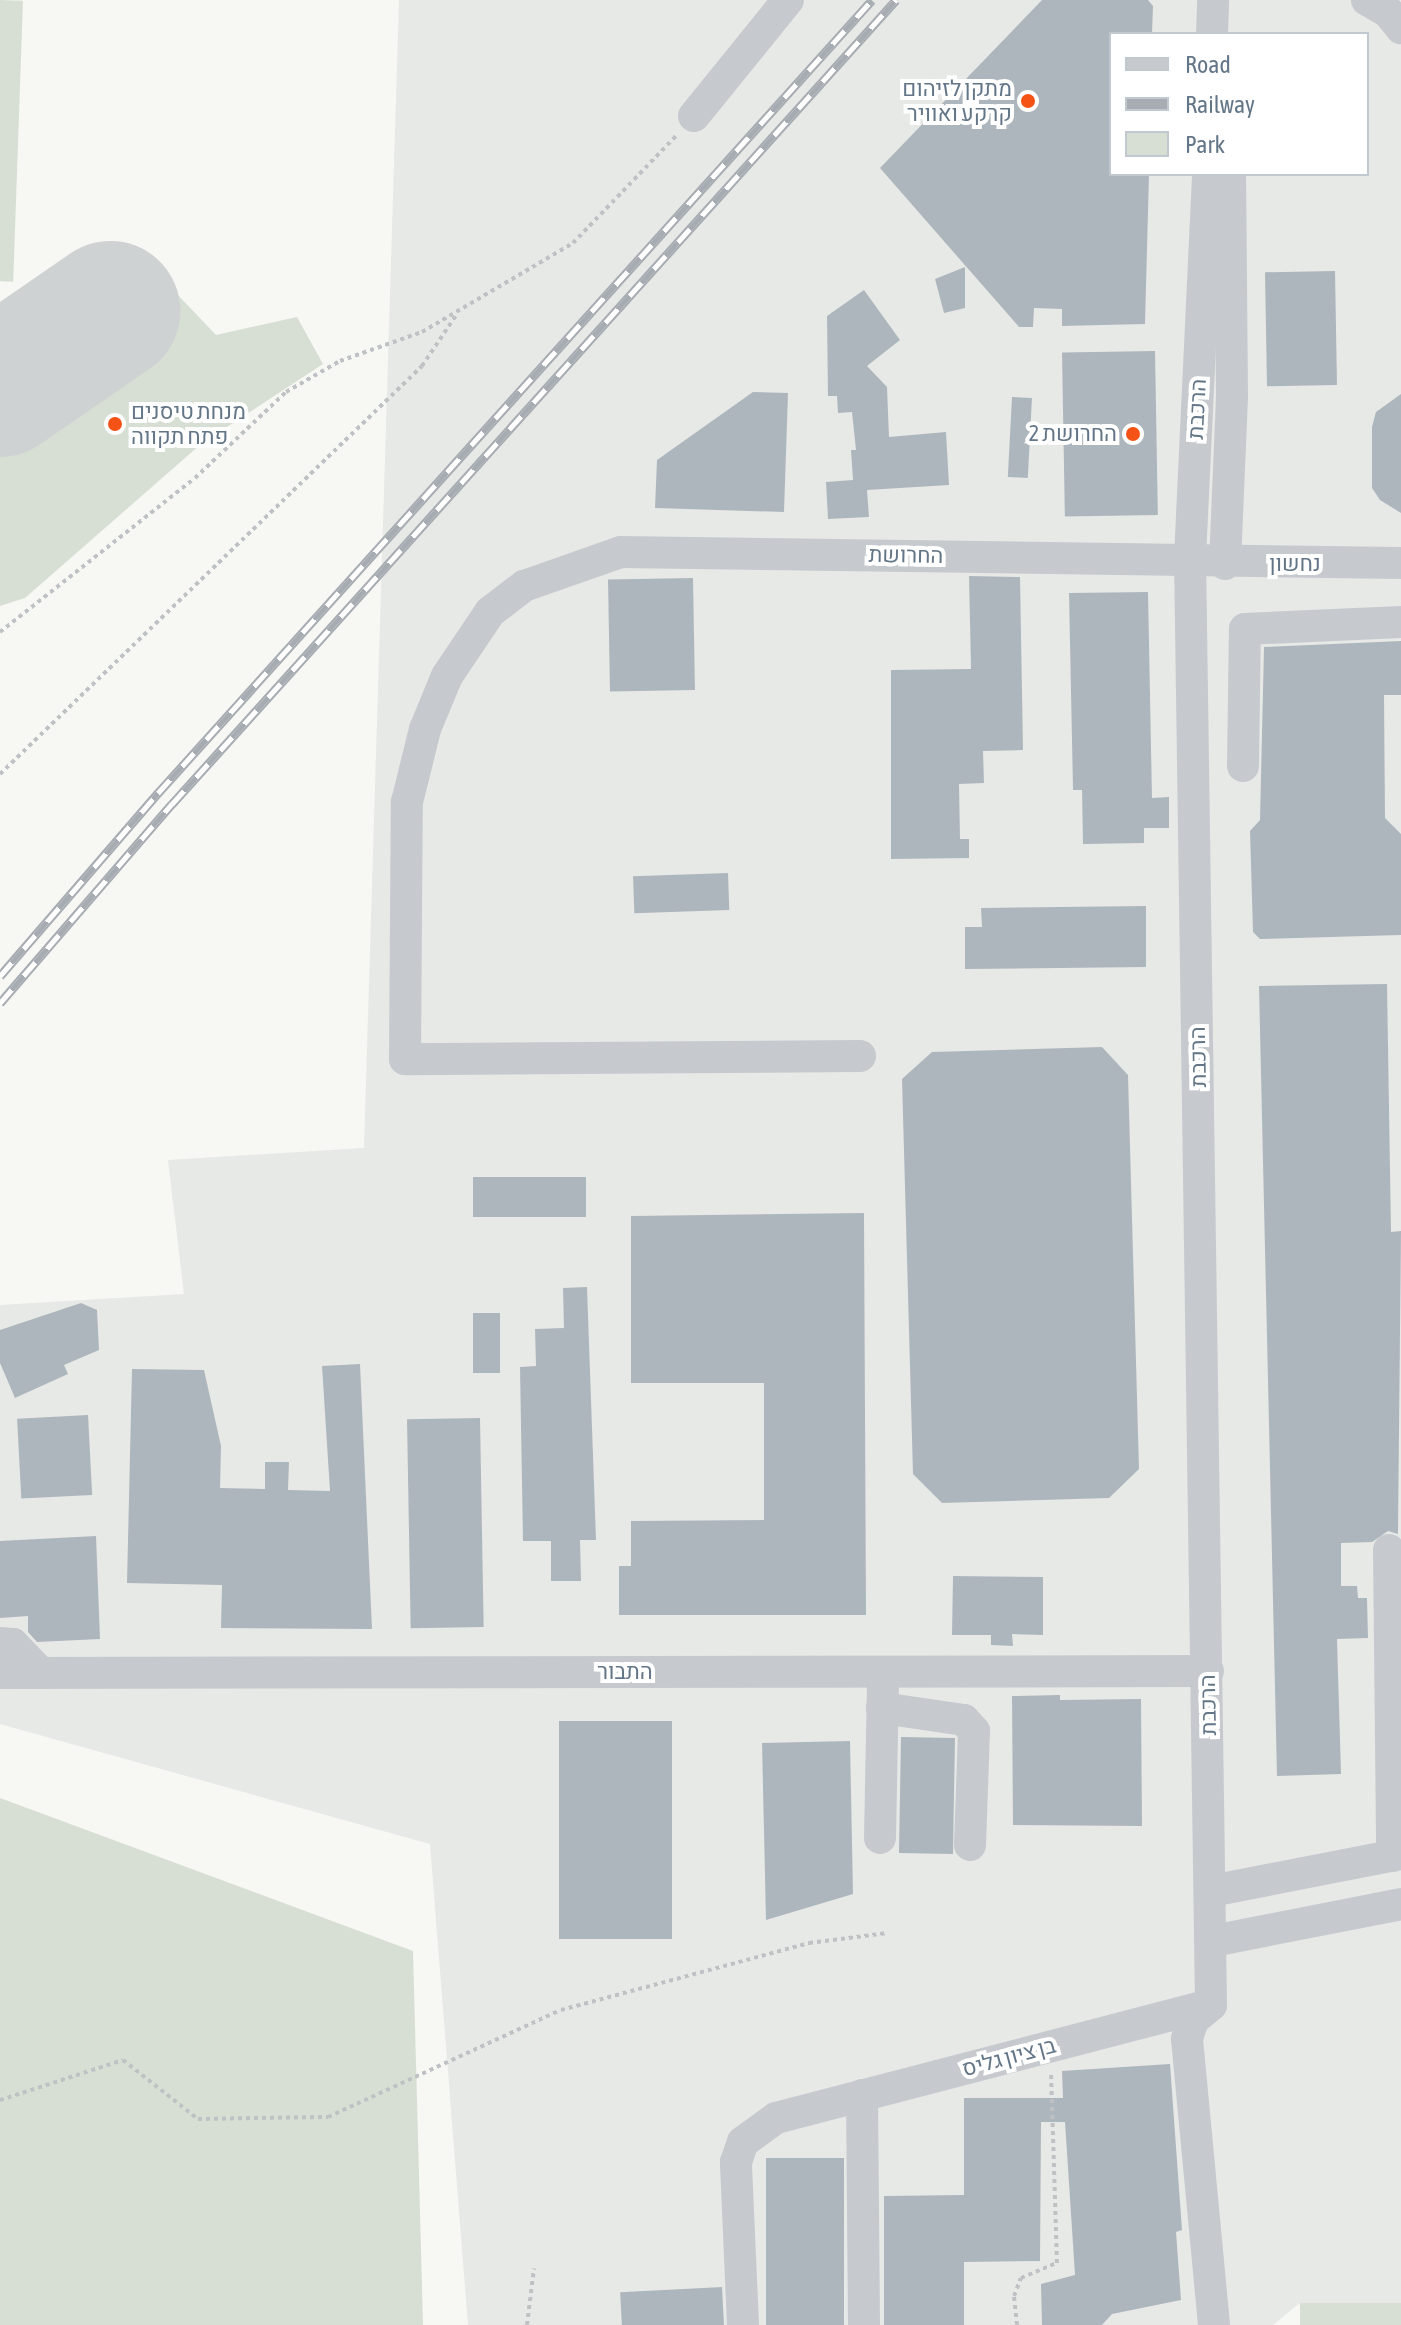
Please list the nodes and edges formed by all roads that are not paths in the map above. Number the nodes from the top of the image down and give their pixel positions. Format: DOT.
graph roads {
  1 [pos="788,0"];
  2 [pos="1213,0"];
  3 [pos="1228,0"];
  4 [pos="1367,0"];
  5 [pos="1401,28"];
  6 [pos="1212,32"];
  7 [pos="1229,32"];
  8 [pos="694,116"];
  9 [pos="1230,176"];
  10 [pos="1208,190"];
  11 [pos="1228,509"];
  12 [pos="1190,558"];
  13 [pos="1401,563"];
  14 [pos="1225,564"];
  15 [pos="1291,564"];
  16 [pos="1401,622"];
  17 [pos="1243,766"];
  18 [pos="860,1056"];
  19 [pos="1389,1550"];
  20 [pos="0,1643"];
  21 [pos="1208,1671"];
  22 [pos="883,1672"];
  23 [pos="0,1673"];
  24 [pos="41,1673"];
  25 [pos="882,1708"];
  26 [pos="880,1838"];
  27 [pos="970,1845"];
  28 [pos="1397,1855"];
  29 [pos="1211,1891"];
  30 [pos="1401,1904"];
  31 [pos="1213,1941"];
  32 [pos="1211,2005"];
  33 [pos="862,2095"];
  34 [pos="743,2325"];
  35 [pos="864,2325"];
  36 [pos="1214,2325"];
  1 -- 8 [label="street"];
  2 -- 6 [label="street"];
  3 -- 7 [label="street"];
  4 -- 5 [label="street"];
  9 -- 11 [label="street"];
  10 -- 12 [label="street, הרכבת"];
  11 -- 14 [label="street"];
  11 -- 15 [label="street"];
  12 -- 14 [label="street, נחשון"];
  12 -- 18 [label="street, החרושת"];
  12 -- 21 [label="street, הרכבת"];
  13 -- 15 [label="street, נחשון"];
  14 -- 15 [label="street, נחשון"];
  16 -- 17 [label="street"];
  19 -- 28 [label="street"];
  20 -- 24 [label="street"];
  21 -- 22 [label="street, התבור"];
  21 -- 29 [label="street, הרכבת"];
  22 -- 24 [label="street, התבור"];
  22 -- 25 [label="street"];
  23 -- 24 [label="street, התבור"];
  25 -- 26 [label="street"];
  25 -- 27 [label="street"];
  28 -- 29 [label="street"];
  29 -- 31 [label="street, הרכבת"];
  30 -- 31 [label="street"];
  31 -- 32 [label="street"];
  32 -- 33 [label="street, בן ציון גליס"];
  32 -- 36 [label="street"];
  33 -- 34 [label="street, בן ציון גליס"];
  33 -- 35 [label="street"];
}
